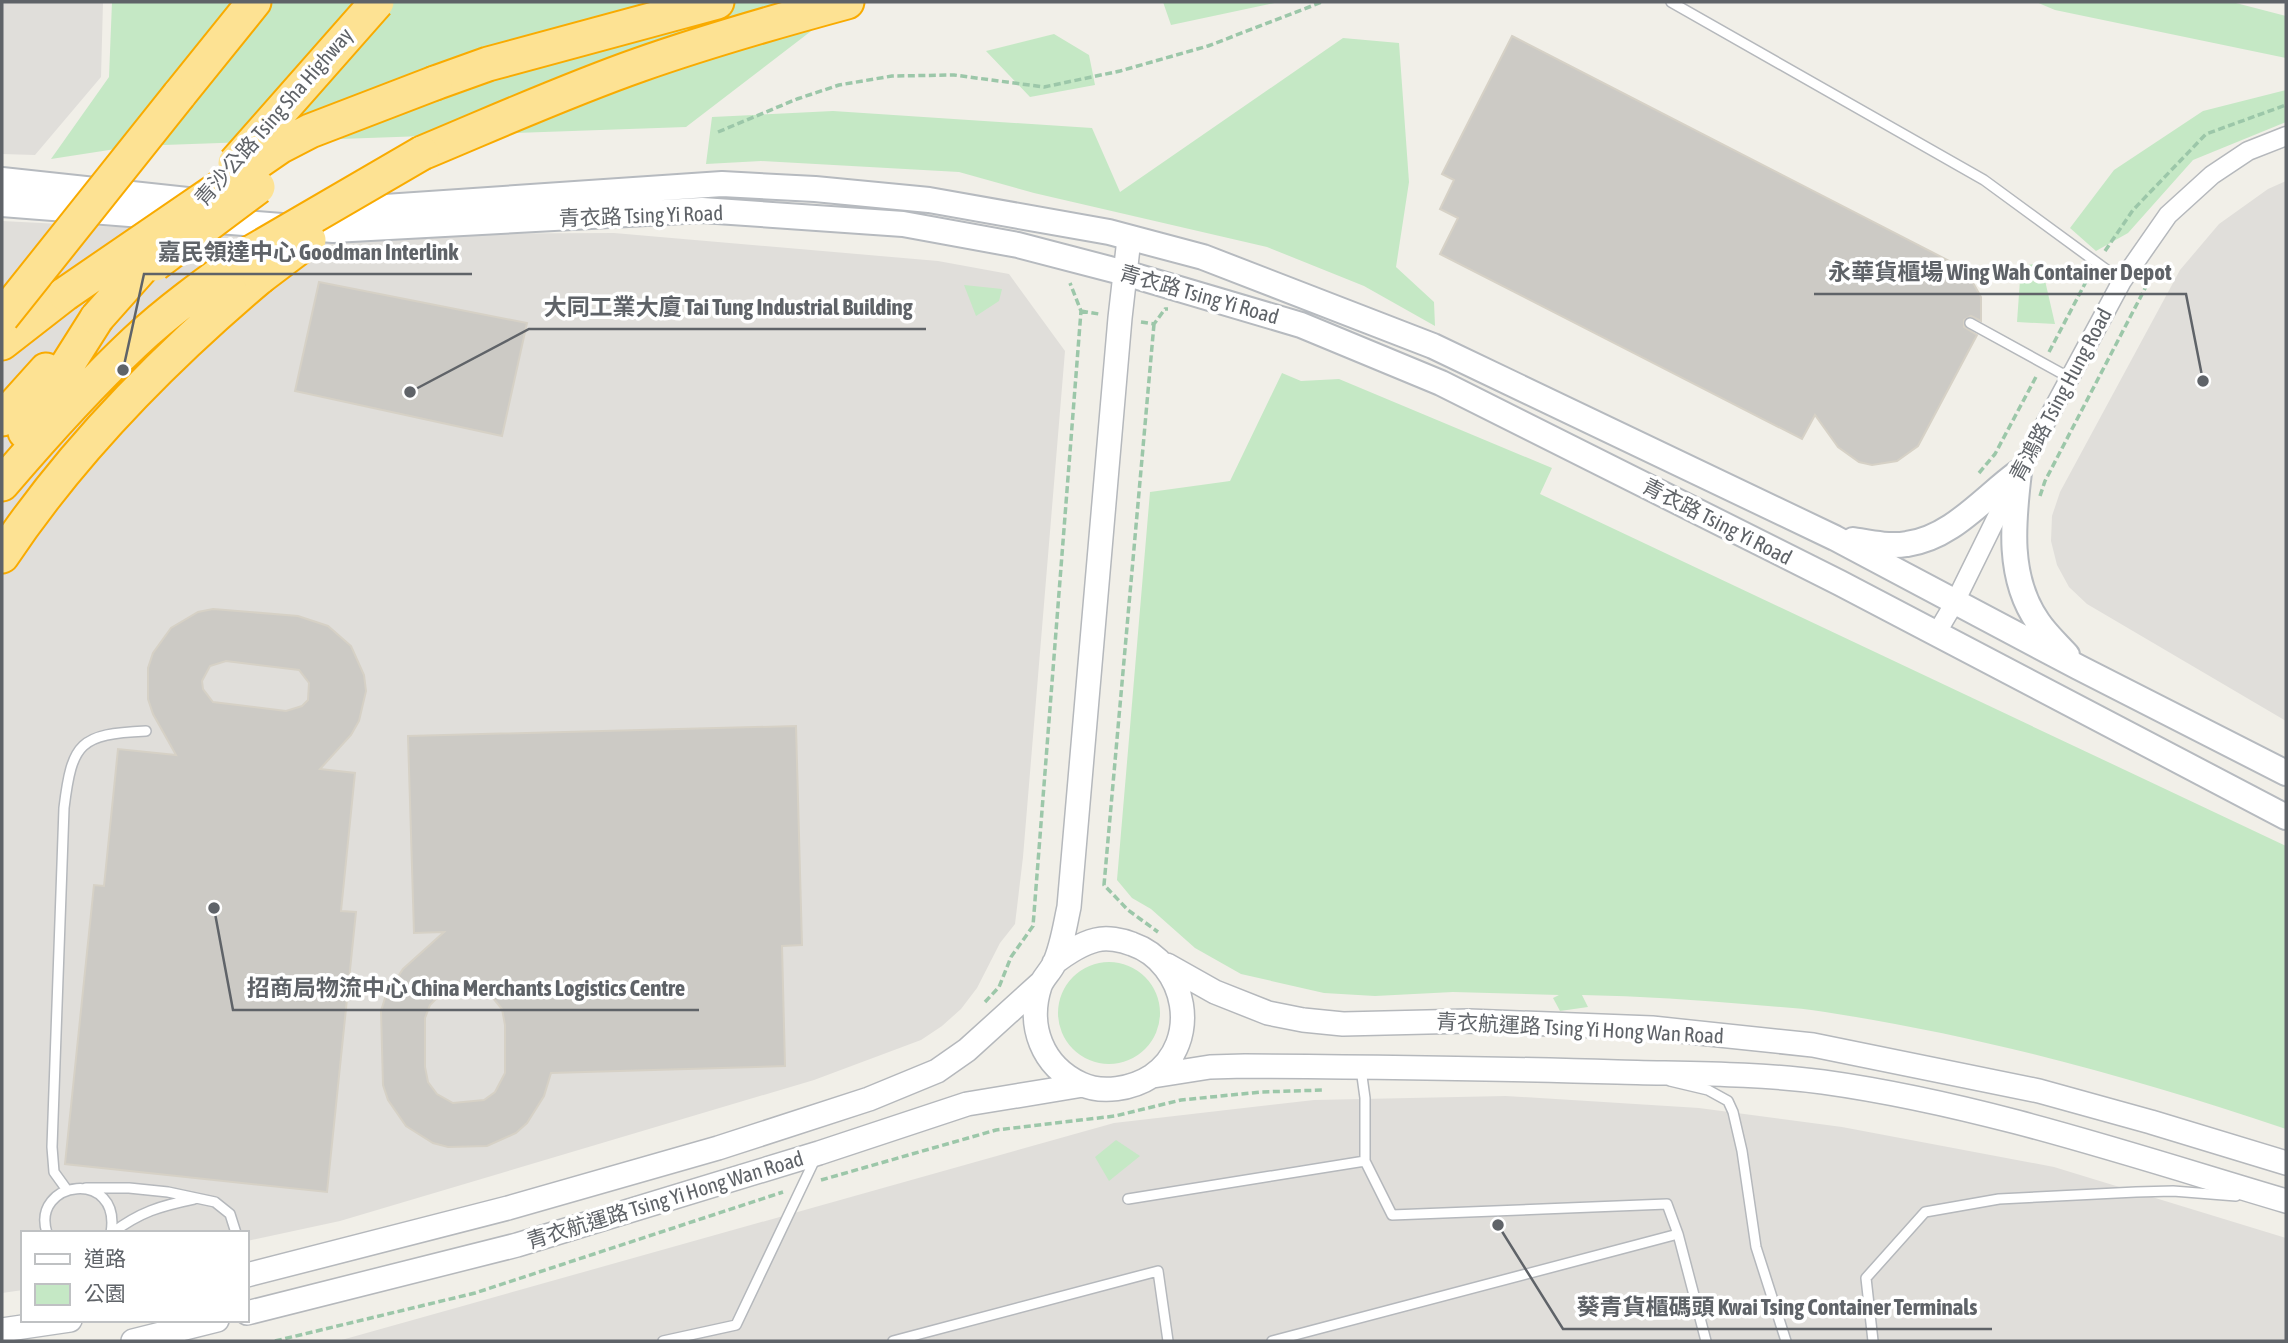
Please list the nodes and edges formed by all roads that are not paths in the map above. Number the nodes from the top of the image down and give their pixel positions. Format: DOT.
graph roads {
  1 [pos="254,2"];
  2 [pos="377,2"];
  3 [pos="717,2"];
  4 [pos="847,2"];
  5 [pos="1671,2"];
  6 [pos="435,83"];
  7 [pos="2286,136"];
  8 [pos="422,153"];
  9 [pos="2,180"];
  10 [pos="2,204"];
  11 [pos="1129,239"];
  12 [pos="1125,273"];
  13 [pos="2122,281"];
  14 [pos="2,317"];
  15 [pos="97,318"];
  16 [pos="1970,323"];
  17 [pos="2,343"];
  18 [pos="2070,378"];
  19 [pos="2,390"];
  20 [pos="2,419"];
  21 [pos="2,467"];
  22 [pos="2019,472"];
  23 [pos="2,484"];
  24 [pos="1835,538"];
  25 [pos="2,556"];
  26 [pos="1955,602"];
  27 [pos="1936,634"];
  28 [pos="2078,667"];
  29 [pos="146,731"];
  30 [pos="2286,773"];
  31 [pos="2286,817"];
  32 [pos="1069,907"];
  33 [pos="1098,939"];
  34 [pos="1054,963"];
  35 [pos="1164,963"];
  36 [pos="1041,983"];
  37 [pos="1648,1073"];
  38 [pos="1153,1076"];
  39 [pos="1362,1078"];
  40 [pos="1083,1086"];
  41 [pos="819,1153"];
  42 [pos="1365,1161"];
  43 [pos="2286,1163"];
  44 [pos="86,1188"];
  45 [pos="67,1190"];
  46 [pos="195,1198"];
  47 [pos="1128,1199"];
  48 [pos="2286,1202"];
  49 [pos="47,1231"];
  50 [pos="112,1231"];
  51 [pos="115,1231"];
  52 [pos="235,1231"];
  53 [pos="1678,1234"];
  54 [pos="248,1275"];
  55 [pos="248,1313"];
  56 [pos="56,1322"];
  57 [pos="209,1322"];
  58 [pos="2,1330"];
  59 [pos="133,1341"];
  60 [pos="663,1341"];
  61 [pos="893,1341"];
  62 [pos="1168,1341"];
  63 [pos="1272,1341"];
  64 [pos="1706,1341"];
  65 [pos="1786,1341"];
  66 [pos="1873,1341"];
  1 -- 14 [label="highway, bridge"];
  2 -- 15 [label="highway, 青沙公路 Tsing Sha Highway, bridge"];
  3 -- 6 [label="highway"];
  4 -- 8 [label="highway"];
  5 -- 13 [label="lane"];
  6 -- 17 [label="highway, bridge"];
  6 -- 19 [label="highway, bridge"];
  7 -- 13 [label="street, 青鴻路 Tsing Hung Road"];
  8 -- 23 [label="highway, bridge"];
  8 -- 25 [label="highway, bridge"];
  9 -- 11 [label="main road, 青衣路 Tsing Yi Road"];
  10 -- 12 [label="main road, 青衣路 Tsing Yi Road"];
  11 -- 12 [label="street"];
  11 -- 24 [label="main road, 青衣路 Tsing Yi Road"];
  12 -- 27 [label="main road, 青衣路 Tsing Yi Road"];
  12 -- 32 [label="street"];
  13 -- 18 [label="street, 青鴻路 Tsing Hung Road"];
  15 -- 20 [label="highway, 青沙公路 Tsing Sha Highway"];
  15 -- 21 [label="highway"];
  16 -- 18 [label="lane"];
  18 -- 22 [label="street, 青鴻路 Tsing Hung Road"];
  22 -- 24 [label="main road"];
  22 -- 26 [label="street, 青鴻路 Tsing Hung Road"];
  22 -- 28 [label="main road"];
  24 -- 26 [label="main road, 青衣路 Tsing Yi Road"];
  26 -- 27 [label="street, 青鴻路 Tsing Hung Road"];
  26 -- 28 [label="main road, 青衣路 Tsing Yi Road"];
  27 -- 31 [label="main road, 青衣路 Tsing Yi Road"];
  28 -- 30 [label="main road, 青衣路 Tsing Yi Road"];
  29 -- 45 [label="lane"];
  32 -- 33 [label="street"];
  32 -- 34 [label="street"];
  33 -- 34 [label="street"];
  33 -- 35 [label="street"];
  34 -- 36 [label="street"];
  35 -- 38 [label="street"];
  35 -- 43 [label="street, 青衣航運路 Tsing Yi Hong Wan Road"];
  36 -- 40 [label="street"];
  36 -- 54 [label="street, 青衣航運路 Tsing Yi Hong Wan Road"];
  37 -- 39 [label="street, 青衣航運路 Tsing Yi Hong Wan Road"];
  37 -- 48 [label="street, 青衣航運路 Tsing Yi Hong Wan Road"];
  37 -- 65 [label="lane"];
  38 -- 39 [label="street, 青衣航運路 Tsing Yi Hong Wan Road"];
  38 -- 40 [label="street"];
  39 -- 42 [label="lane"];
  40 -- 41 [label="street, 青衣航運路 Tsing Yi Hong Wan Road"];
  41 -- 55 [label="street, 青衣航運路 Tsing Yi Hong Wan Road"];
  41 -- 60 [label="lane"];
  42 -- 47 [label="lane"];
  42 -- 53 [label="lane"];
  44 -- 45 [label="lane"];
  44 -- 46 [label="lane"];
  44 -- 50 [label="lane"];
  45 -- 49 [label="lane"];
  46 -- 51 [label="lane"];
  46 -- 52 [label="lane"];
  48 -- 66 [label="lane"];
  53 -- 63 [label="lane"];
  53 -- 64 [label="lane"];
  56 -- 58 [label="street"];
  57 -- 59 [label="street"];
  61 -- 62 [label="lane"];
}
